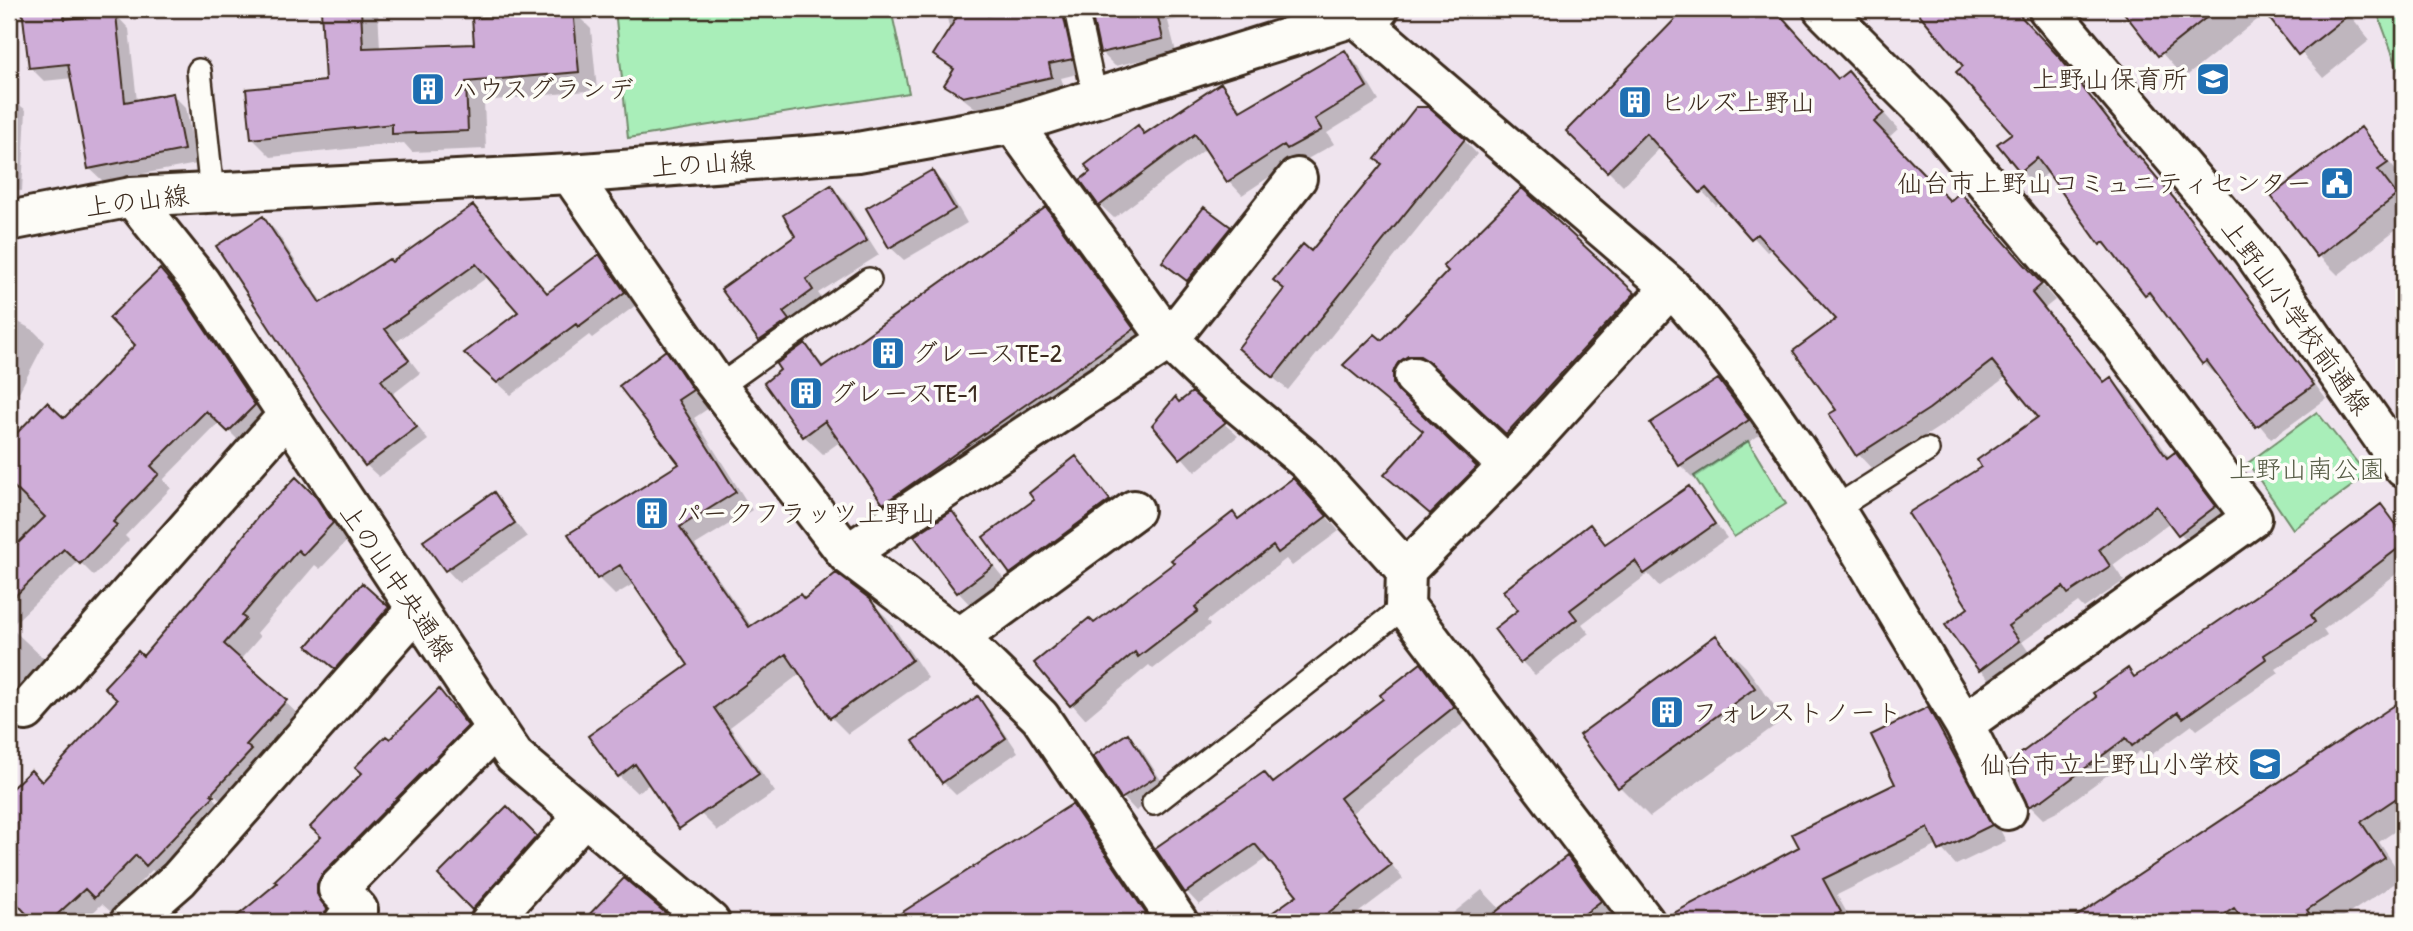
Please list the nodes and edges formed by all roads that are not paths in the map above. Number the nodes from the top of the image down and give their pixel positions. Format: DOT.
graph roads {
  1 [pos="1076,9"];
  2 [pos="1823,9"];
  3 [pos="2048,9"];
  4 [pos="1366,12"];
  5 [pos="199,71"];
  6 [pos="1095,97"];
  7 [pos="1013,124"];
  8 [pos="570,174"];
  9 [pos="1297,178"];
  10 [pos="212,192"];
  11 [pos="132,197"];
  12 [pos="9,221"];
  13 [pos="869,280"];
  14 [pos="1671,287"];
  15 [pos="1168,340"];
  16 [pos="1414,377"];
  17 [pos="719,387"];
  18 [pos="287,416"];
  19 [pos="1927,450"];
  20 [pos="1508,466"];
  21 [pos="2404,468"];
  22 [pos="1834,509"];
  23 [pos="1134,510"];
  24 [pos="847,554"];
  25 [pos="1406,588"];
  26 [pos="415,611"];
  27 [pos="959,638"];
  28 [pos="26,711"];
  29 [pos="1964,724"];
  30 [pos="495,729"];
  31 [pos="1154,803"];
  32 [pos="2007,810"];
  33 [pos="584,816"];
  34 [pos="130,922"];
  35 [pos="344,922"];
  36 [pos="490,922"];
  37 [pos="709,922"];
  38 [pos="1178,922"];
  39 [pos="1645,922"];
  1 -- 6 [label="lane"];
  2 -- 29 [label="street"];
  3 -- 21 [label="street, 上野山小学校前通線"];
  4 -- 6 [label="street, 上の山線"];
  4 -- 14 [label="street"];
  5 -- 10 [label="lane"];
  6 -- 7 [label="street, 上の山線"];
  7 -- 8 [label="street, 上の山線"];
  7 -- 15 [label="street"];
  8 -- 10 [label="street, 上の山線"];
  8 -- 17 [label="street"];
  9 -- 15 [label="street"];
  10 -- 11 [label="street, 上の山線"];
  11 -- 12 [label="street, 上の山線"];
  11 -- 18 [label="street, 上の山中央通線"];
  13 -- 17 [label="lane"];
  14 -- 20 [label="street"];
  14 -- 22 [label="street"];
  15 -- 24 [label="street"];
  15 -- 25 [label="street"];
  16 -- 20 [label="street"];
  17 -- 24 [label="street"];
  18 -- 26 [label="street, 上の山中央通線"];
  18 -- 28 [label="street"];
  19 -- 22 [label="lane"];
  20 -- 25 [label="street"];
  22 -- 29 [label="street"];
  23 -- 27 [label="street"];
  24 -- 27 [label="street"];
  25 -- 31 [label="lane"];
  25 -- 39 [label="street"];
  26 -- 30 [label="street, 上の山中央通線"];
  26 -- 34 [label="street"];
  27 -- 38 [label="street"];
  29 -- 32 [label="street"];
  30 -- 33 [label="street, 上の山中央通線"];
  30 -- 35 [label="street"];
  33 -- 36 [label="street"];
  33 -- 37 [label="street, 上の山中央通線"];
}
